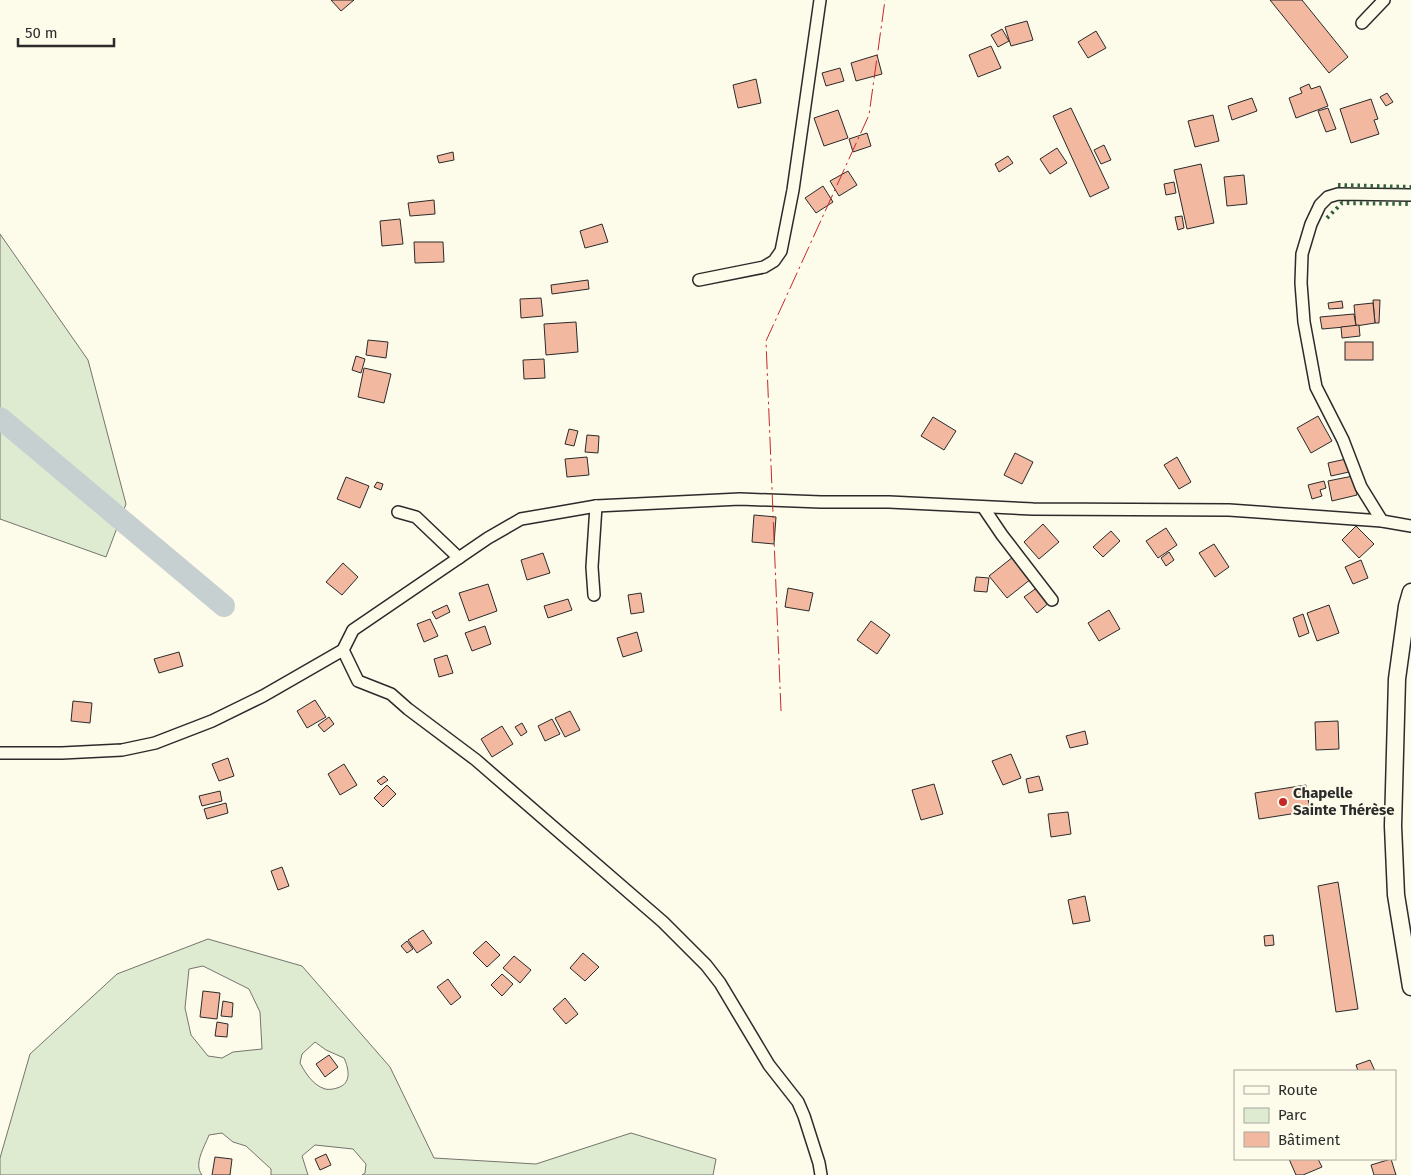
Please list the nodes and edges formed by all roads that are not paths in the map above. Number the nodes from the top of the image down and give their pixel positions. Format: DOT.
graph roads {
  1 [pos="820,0"];
  2 [pos="1384,0"];
  3 [pos="1362,23"];
  4 [pos="1411,195"];
  5 [pos="699,280"];
  6 [pos="596,506"];
  7 [pos="983,507"];
  8 [pos="398,512"];
  9 [pos="1382,521"];
  10 [pos="1411,526"];
  11 [pos="459,558"];
  12 [pos="1411,592"];
  13 [pos="594,595"];
  14 [pos="1052,600"];
  15 [pos="343,650"];
  16 [pos="0,753"];
  17 [pos="1411,987"];
  18 [pos="821,1175"];
  1 -- 5 [label="street"];
  2 -- 3 [label="street"];
  4 -- 9 [label="street"];
  6 -- 7 [label="street"];
  6 -- 11 [label="street"];
  6 -- 13 [label="street"];
  7 -- 9 [label="street"];
  7 -- 14 [label="street"];
  8 -- 11 [label="street"];
  9 -- 10 [label="street"];
  11 -- 15 [label="street"];
  12 -- 17 [label="main road"];
  15 -- 16 [label="street"];
  15 -- 18 [label="street"];
}
